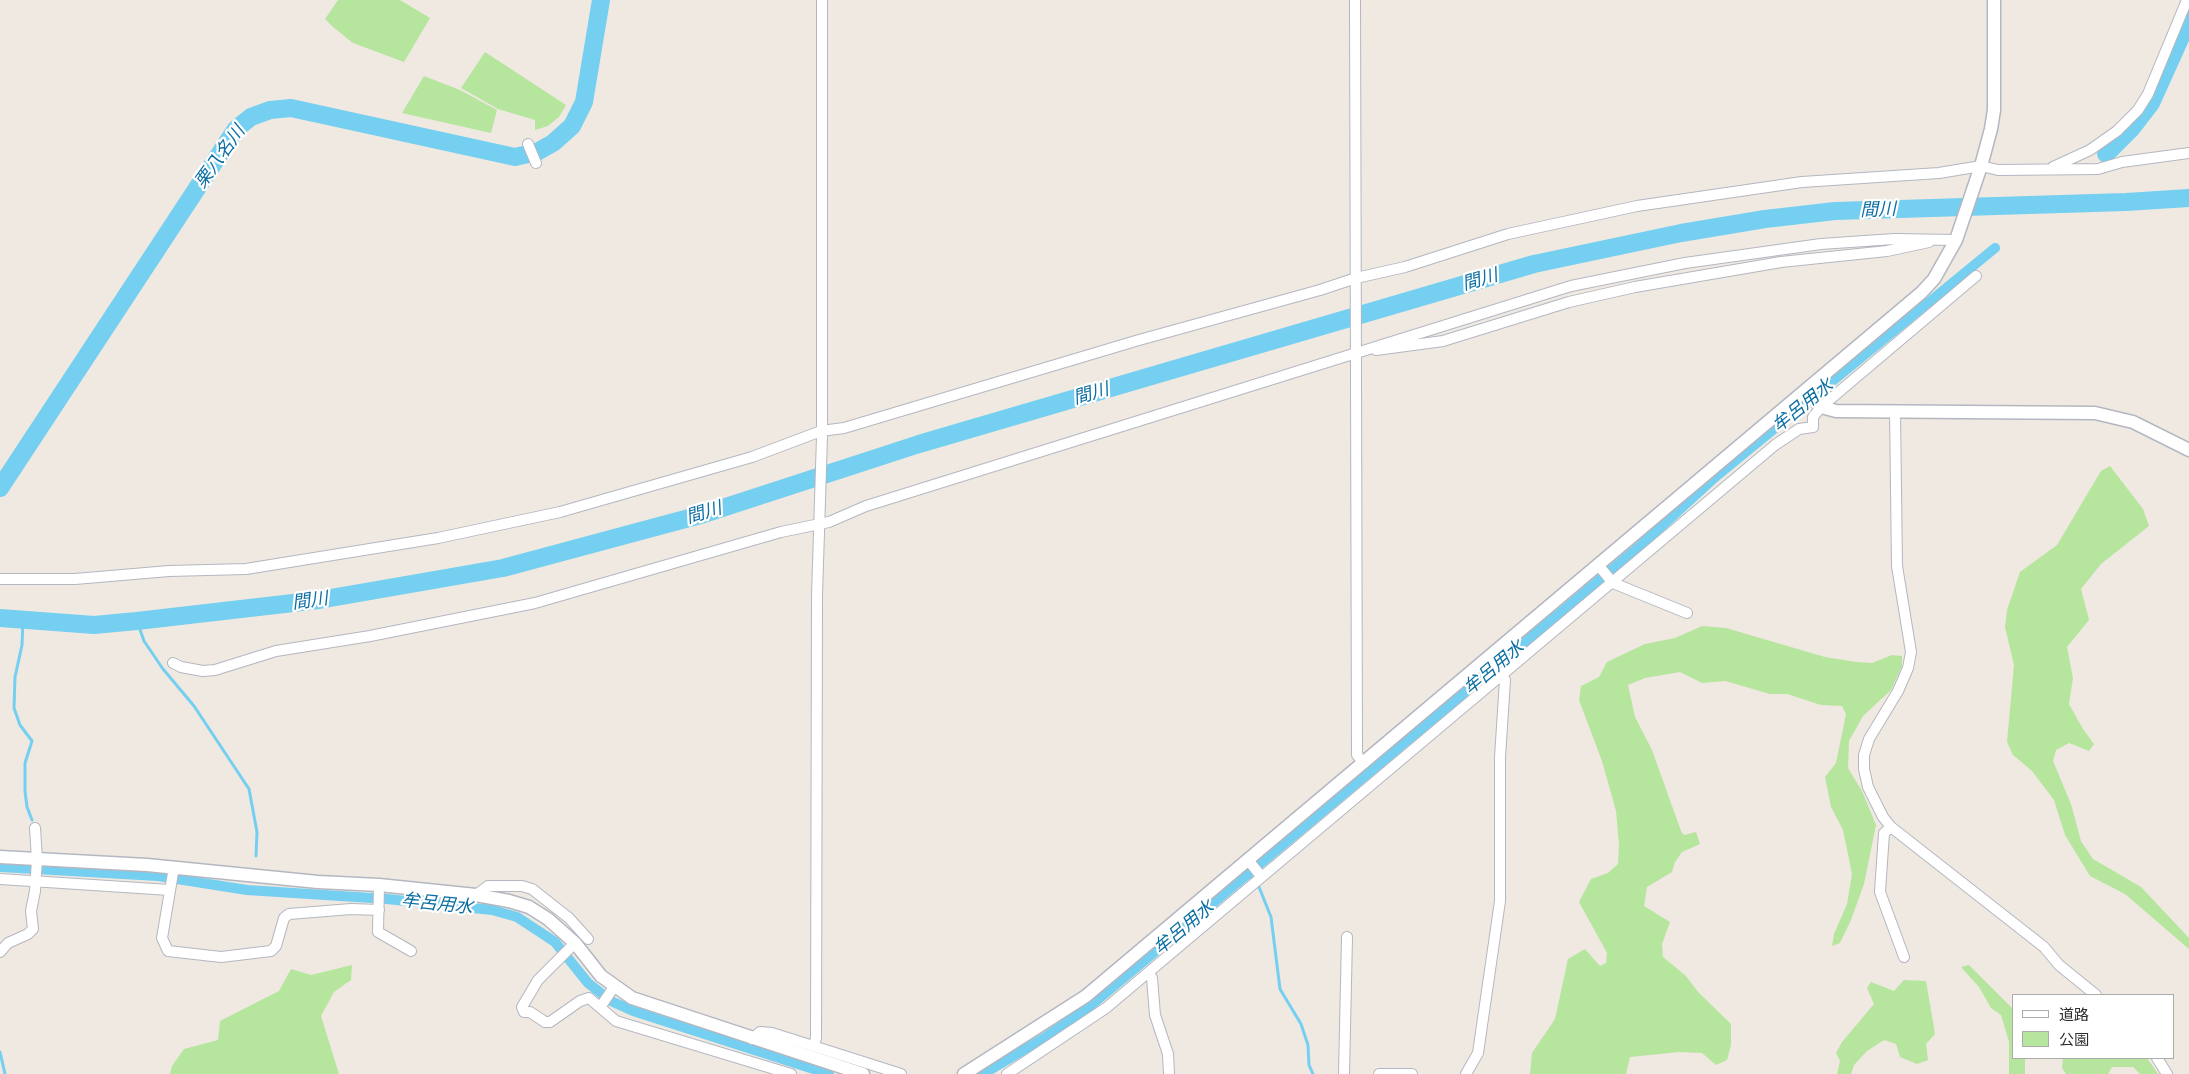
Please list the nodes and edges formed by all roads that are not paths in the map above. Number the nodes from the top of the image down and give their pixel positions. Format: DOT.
graph roads {
  1 [pos="822,0"];
  2 [pos="1355,0"];
  3 [pos="1994,0"];
  4 [pos="2187,0"];
  5 [pos="528,146"];
  6 [pos="2189,153"];
  7 [pos="536,163"];
  8 [pos="2050,168"];
  9 [pos="1980,171"];
  10 [pos="1957,237"];
  11 [pos="1933,238"];
  12 [pos="1976,276"];
  13 [pos="1356,280"];
  14 [pos="1373,348"];
  15 [pos="1356,352"];
  16 [pos="1813,406"];
  17 [pos="1895,411"];
  18 [pos="822,434"];
  19 [pos="2189,450"];
  20 [pos="819,522"];
  21 [pos="1600,568"];
  22 [pos="0,579"];
  23 [pos="1612,582"];
  24 [pos="1687,613"];
  25 [pos="1489,660"];
  26 [pos="173,663"];
  27 [pos="1500,674"];
  28 [pos="1364,763"];
  29 [pos="1891,827"];
  30 [pos="35,828"];
  31 [pos="0,857"];
  32 [pos="1249,861"];
  33 [pos="37,862"];
  34 [pos="173,870"];
  35 [pos="1257,878"];
  36 [pos="0,879"];
  37 [pos="36,879"];
  38 [pos="171,888"];
  39 [pos="380,890"];
  40 [pos="476,895"];
  41 [pos="379,908"];
  42 [pos="1347,937"];
  43 [pos="588,939"];
  44 [pos="572,945"];
  45 [pos="411,951"];
  46 [pos="0,952"];
  47 [pos="1904,957"];
  48 [pos="1148,973"];
  49 [pos="612,990"];
  50 [pos="2095,994"];
  51 [pos="602,1004"];
  52 [pos="752,1039"];
  53 [pos="814,1045"];
  54 [pos="2157,1059"];
  55 [pos="837,1071"];
  56 [pos="791,1074"];
  57 [pos="863,1074"];
  58 [pos="901,1074"];
  59 [pos="964,1074"];
  60 [pos="1008,1074"];
  61 [pos="1169,1074"];
  62 [pos="1344,1074"];
  63 [pos="1379,1074"];
  64 [pos="1412,1074"];
  65 [pos="1466,1074"];
  66 [pos="2167,1074"];
  1 -- 18 [label="street"];
  2 -- 13 [label="street"];
  3 -- 9 [label="street"];
  4 -- 8 [label="street"];
  5 -- 7 [label="street"];
  6 -- 8 [label="street"];
  8 -- 9 [label="street"];
  9 -- 10 [label="street"];
  9 -- 13 [label="street"];
  10 -- 11 [label="street"];
  10 -- 16 [label="street"];
  11 -- 14 [label="street"];
  11 -- 14 [label="street"];
  12 -- 16 [label="street"];
  13 -- 15 [label="street"];
  13 -- 18 [label="street"];
  14 -- 15 [label="street"];
  15 -- 20 [label="street"];
  15 -- 28 [label="street"];
  16 -- 17 [label="street"];
  16 -- 21 [label="street"];
  16 -- 23 [label="street"];
  17 -- 19 [label="street"];
  17 -- 29 [label="street"];
  18 -- 20 [label="street"];
  18 -- 22 [label="street"];
  20 -- 26 [label="street"];
  20 -- 53 [label="street"];
  21 -- 23 [label="street"];
  21 -- 25 [label="street"];
  23 -- 24 [label="street"];
  23 -- 27 [label="street"];
  25 -- 27 [label="street"];
  25 -- 28 [label="street"];
  27 -- 35 [label="street"];
  27 -- 65 [label="street"];
  28 -- 32 [label="street"];
  29 -- 47 [label="street"];
  29 -- 50 [label="street"];
  30 -- 33 [label="street"];
  31 -- 33 [label="street"];
  32 -- 35 [label="street"];
  32 -- 59 [label="street"];
  33 -- 34 [label="street"];
  33 -- 37 [label="street"];
  34 -- 38 [label="street"];
  34 -- 39 [label="street"];
  35 -- 48 [label="street"];
  36 -- 37 [label="street"];
  37 -- 38 [label="street"];
  37 -- 46 [label="street"];
  38 -- 41 [label="street"];
  39 -- 40 [label="street"];
  39 -- 41 [label="street"];
  40 -- 43 [label="street"];
  40 -- 44 [label="street"];
  41 -- 45 [label="street"];
  42 -- 62 [label="street"];
  44 -- 49 [label="street"];
  44 -- 51 [label="street"];
  48 -- 60 [label="street"];
  48 -- 61 [label="street"];
  49 -- 51 [label="street"];
  49 -- 52 [label="street"];
  51 -- 56 [label="street"];
  52 -- 53 [label="street"];
  52 -- 55 [label="street"];
  53 -- 58 [label="street"];
  54 -- 66 [label="street"];
  55 -- 57 [label="street"];
  63 -- 64 [label="street"];
}
